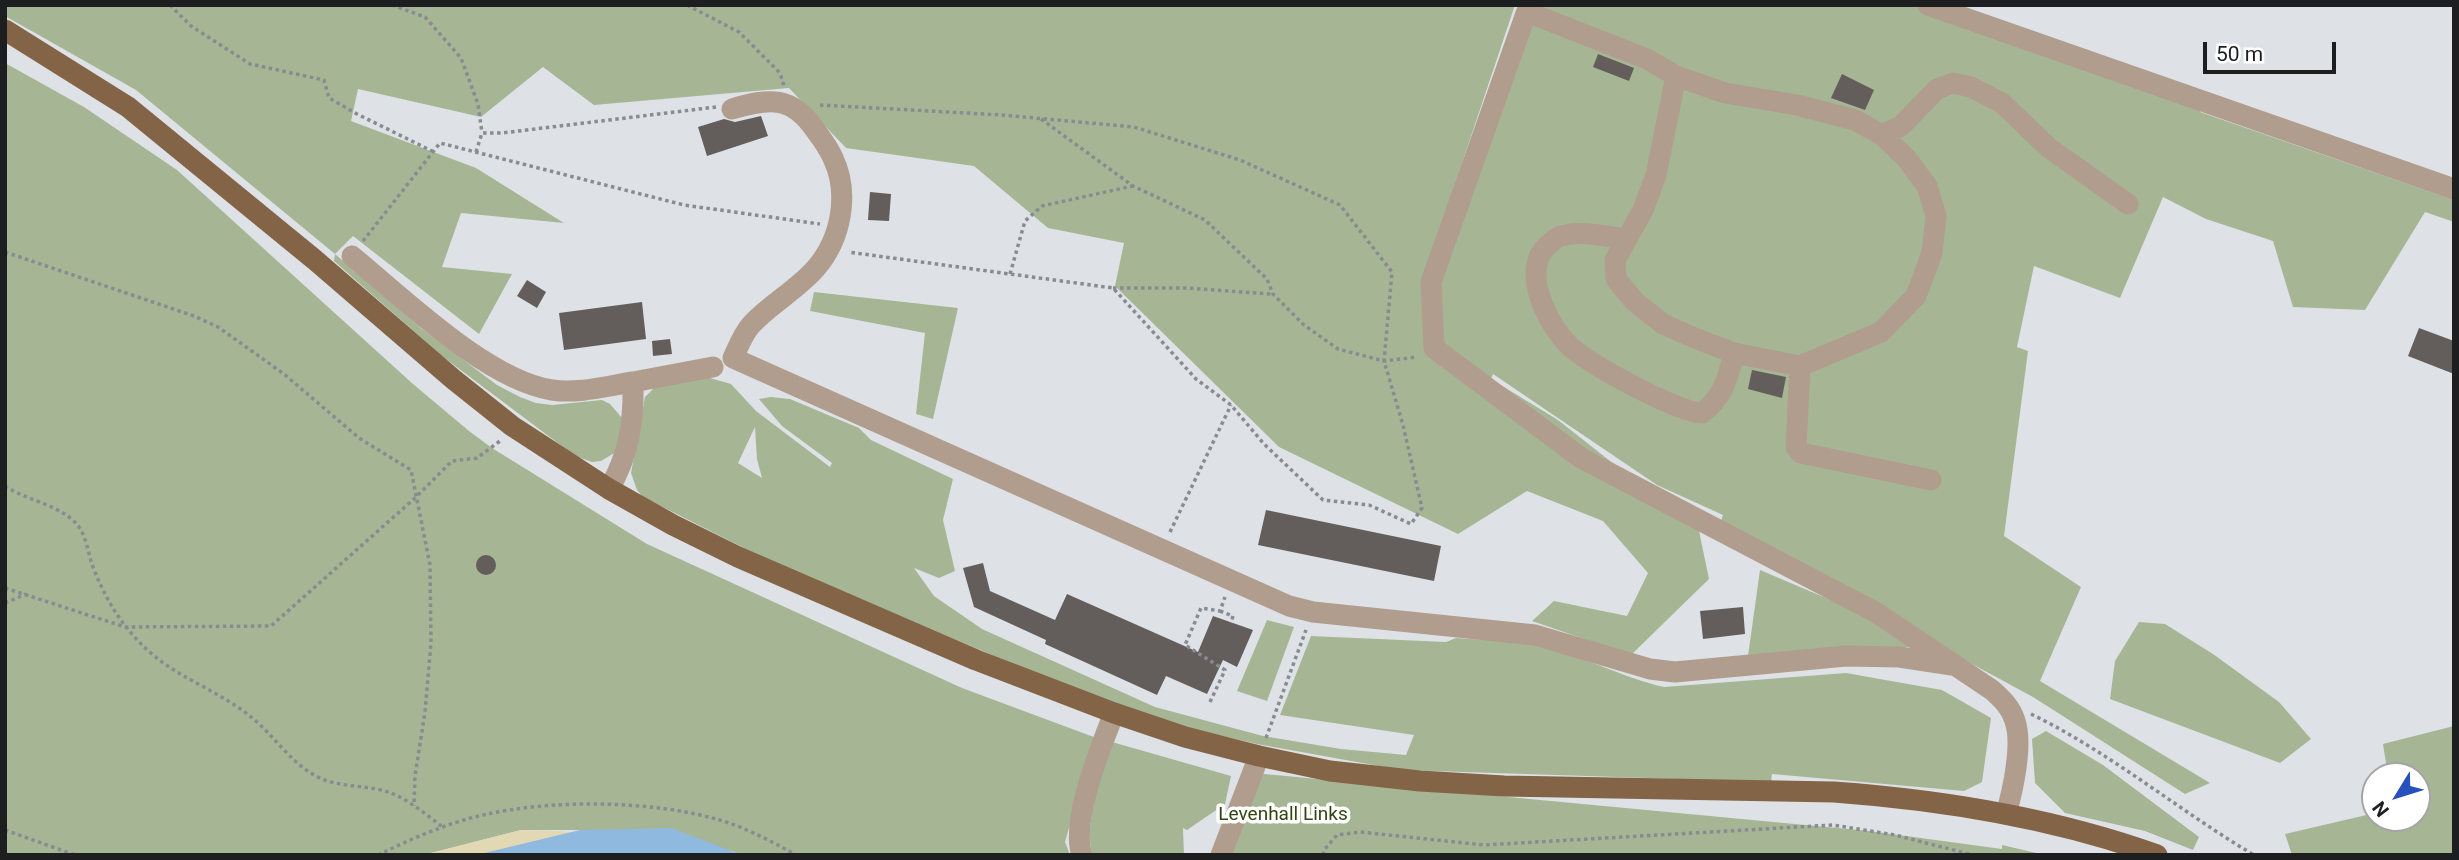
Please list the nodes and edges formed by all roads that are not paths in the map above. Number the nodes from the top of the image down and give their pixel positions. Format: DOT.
graph roads {
  1 [pos="1928,5"];
  2 [pos="1528,9"];
  3 [pos="5,30"];
  4 [pos="1676,76"];
  5 [pos="732,109"];
  6 [pos="1882,135"];
  7 [pos="2454,189"];
  8 [pos="2128,204"];
  9 [pos="1625,239"];
  10 [pos="352,256"];
  11 [pos="1734,353"];
  12 [pos="1800,366"];
  13 [pos="713,367"];
  14 [pos="633,382"];
  15 [pos="1931,480"];
  16 [pos="609,489"];
  17 [pos="1952,665"];
  18 [pos="1114,713"];
  19 [pos="1259,756"];
  20 [pos="2006,814"];
  21 [pos="1082,855"];
  22 [pos="1221,855"];
  23 [pos="2157,855"];
  1 -- 7 [label="street"];
  2 -- 4 [label="street"];
  2 -- 17 [label="street"];
  3 -- 16 [label="main road"];
  4 -- 6 [label="street"];
  4 -- 9 [label="street"];
  5 -- 17 [label="street"];
  6 -- 8 [label="street"];
  6 -- 12 [label="street"];
  9 -- 11 [label="street"];
  9 -- 11 [label="street"];
  10 -- 14 [label="street"];
  11 -- 12 [label="street"];
  12 -- 15 [label="street"];
  13 -- 14 [label="street"];
  14 -- 16 [label="street"];
  16 -- 18 [label="main road"];
  17 -- 20 [label="street"];
  18 -- 19 [label="main road"];
  18 -- 21 [label="street"];
  19 -- 20 [label="main road"];
  19 -- 22 [label="street"];
  20 -- 23 [label="main road"];
}
